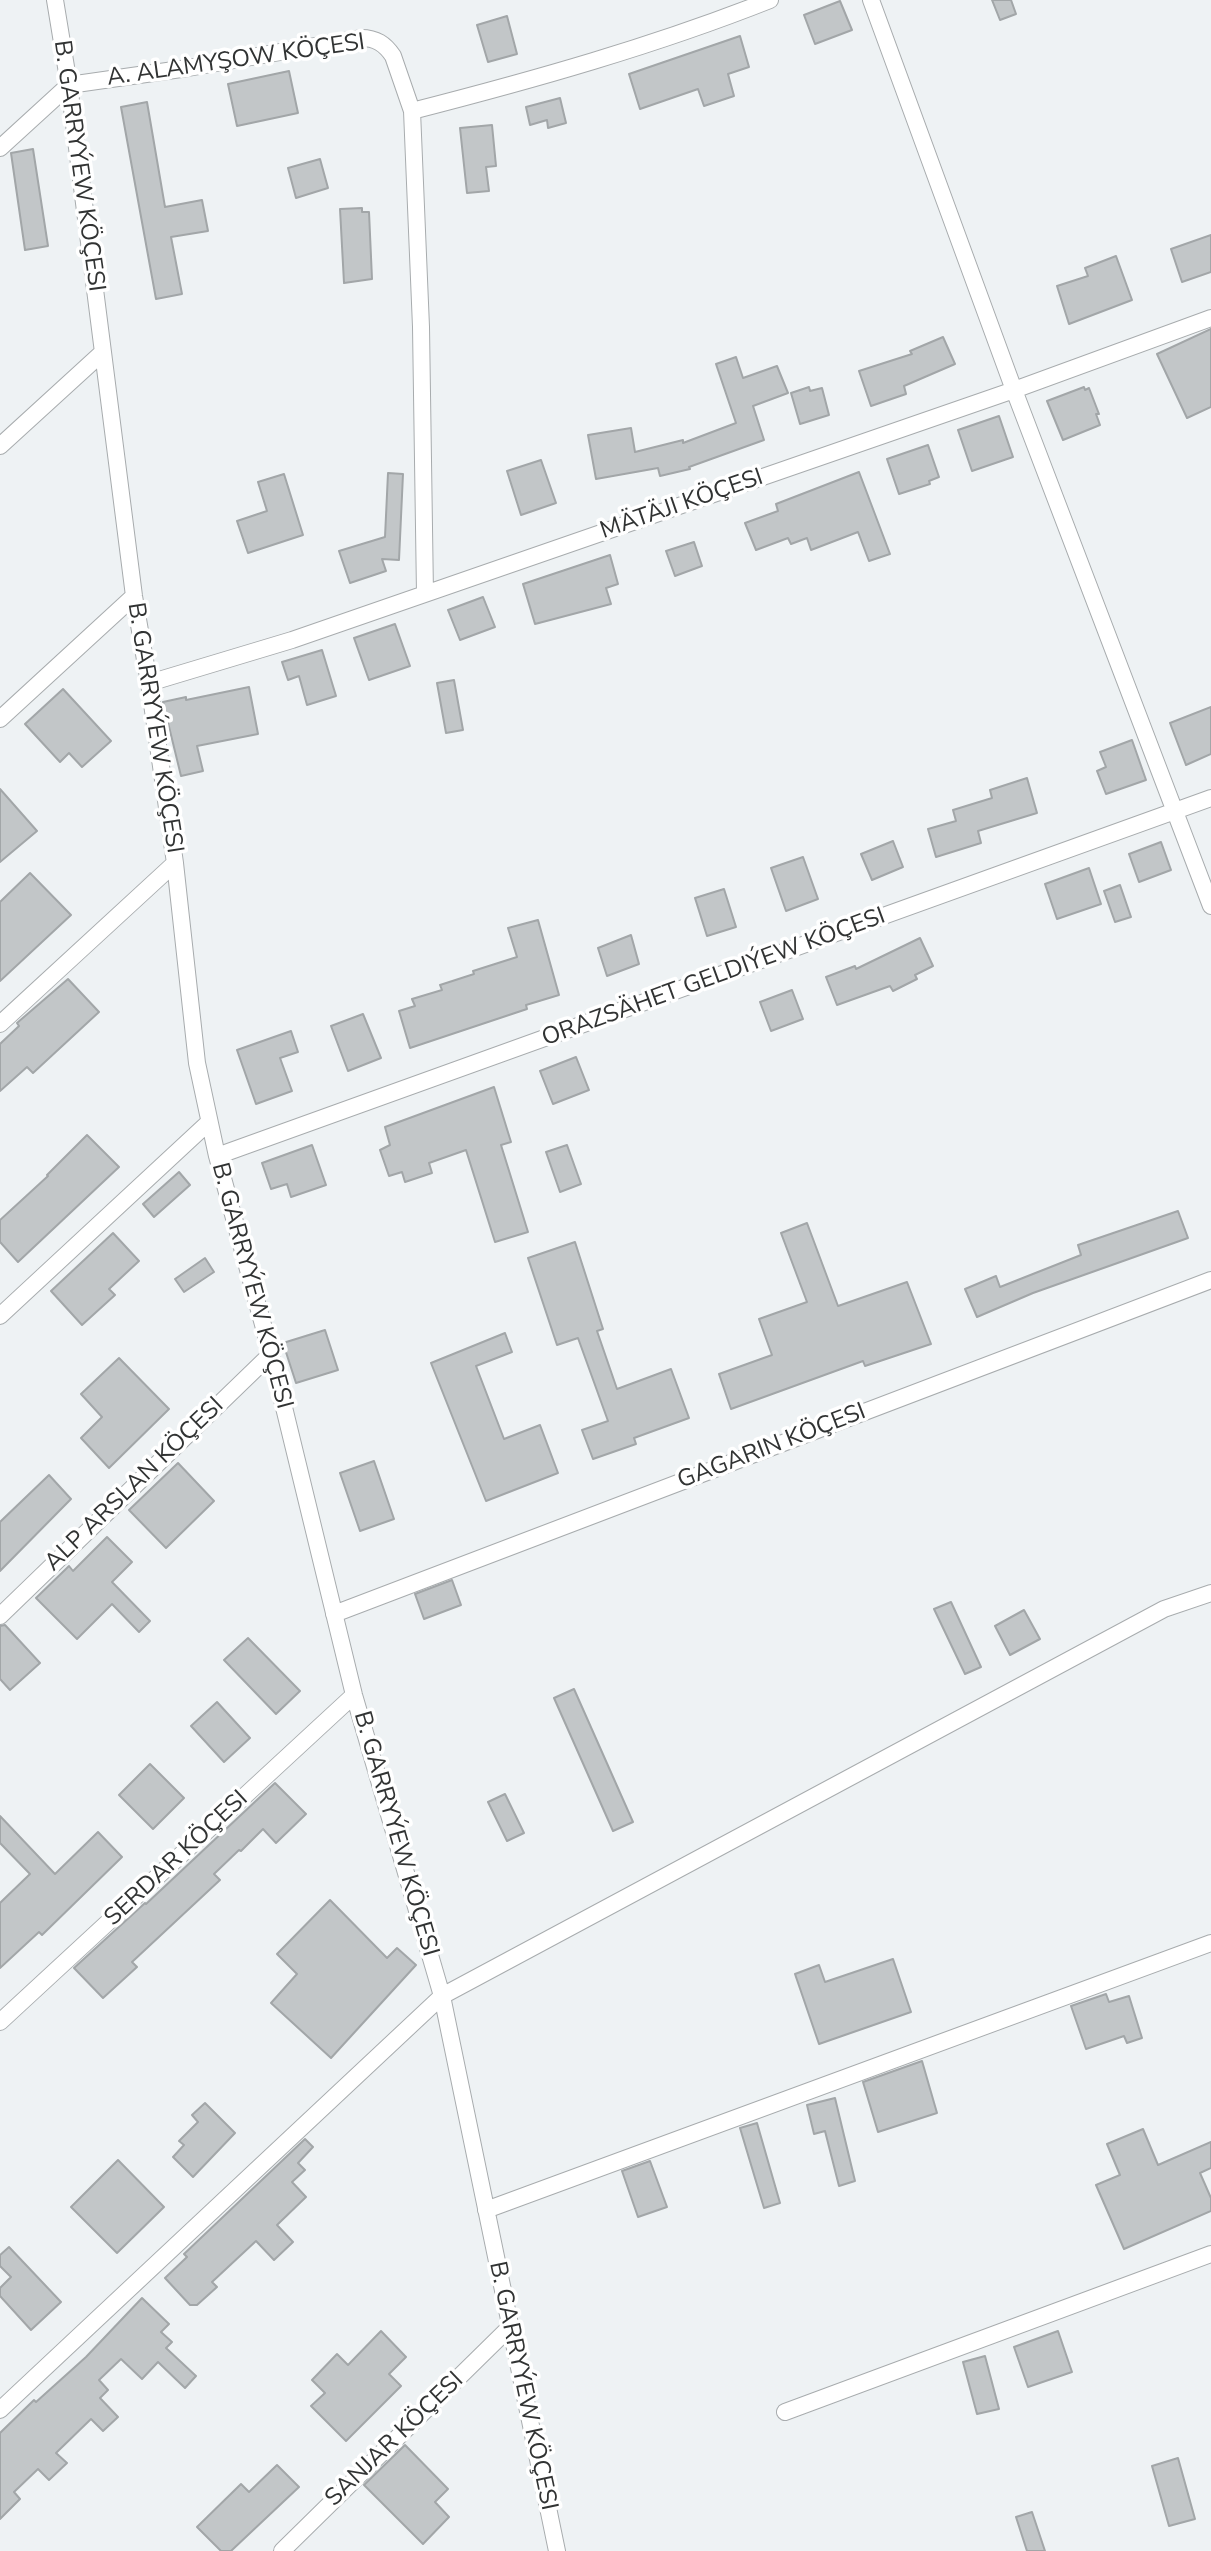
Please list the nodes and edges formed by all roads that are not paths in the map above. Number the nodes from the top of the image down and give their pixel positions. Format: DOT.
graph roads {
  1 [pos="55,0"];
  2 [pos="770,0"];
  3 [pos="871,0"];
  4 [pos="69,85"];
  5 [pos="412,111"];
  6 [pos="0,148"];
  7 [pos="1211,318"];
  8 [pos="103,352"];
  9 [pos="1014,390"];
  10 [pos="0,446"];
  11 [pos="425,594"];
  12 [pos="134,596"];
  13 [pos="149,682"];
  14 [pos="0,719"];
  15 [pos="1211,798"];
  16 [pos="1175,812"];
  17 [pos="175,863"];
  18 [pos="1211,906"];
  19 [pos="0,1024"];
  20 [pos="209,1122"];
  21 [pos="217,1156"];
  22 [pos="1211,1280"];
  23 [pos="0,1317"];
  24 [pos="271,1354"];
  25 [pos="1211,1593"];
  26 [pos="334,1614"];
  27 [pos="0,1616"];
  28 [pos="354,1695"];
  29 [pos="1211,1943"];
  30 [pos="442,1996"];
  31 [pos="0,2022"];
  32 [pos="486,2210"];
  33 [pos="1211,2254"];
  34 [pos="509,2328"];
  35 [pos="0,2410"];
  36 [pos="785,2412"];
  37 [pos="282,2551"];
  38 [pos="557,2551"];
  1 -- 4 [label="street, B. GARRYÝEW KÖÇESI"];
  2 -- 5 [label="street"];
  3 -- 9 [label="street"];
  4 -- 5 [label="street, A. ALAMYŞOW KÖÇESI"];
  4 -- 6 [label="street"];
  4 -- 8 [label="street, B. GARRYÝEW KÖÇESI"];
  5 -- 11 [label="street, A. ALAMYŞOW KÖÇESI"];
  7 -- 9 [label="street, MÄTÄJI KÖÇESI"];
  8 -- 10 [label="street"];
  8 -- 12 [label="street, B. GARRYÝEW KÖÇESI"];
  9 -- 11 [label="street, MÄTÄJI KÖÇESI"];
  9 -- 16 [label="street"];
  11 -- 13 [label="street, MÄTÄJI KÖÇESI"];
  12 -- 13 [label="street, B. GARRYÝEW KÖÇESI"];
  12 -- 14 [label="street"];
  13 -- 17 [label="street, B. GARRYÝEW KÖÇESI"];
  15 -- 16 [label="street, ORAZSÄHET GELDIÝEW KÖÇESI"];
  16 -- 18 [label="street"];
  16 -- 21 [label="street, ORAZSÄHET GELDIÝEW KÖÇESI"];
  17 -- 19 [label="street"];
  17 -- 20 [label="street, B. GARRYÝEW KÖÇESI"];
  20 -- 21 [label="street, B. GARRYÝEW KÖÇESI"];
  20 -- 23 [label="street"];
  21 -- 24 [label="street, B. GARRYÝEW KÖÇESI"];
  22 -- 26 [label="street, GAGARIN KÖÇESI"];
  24 -- 26 [label="street, B. GARRYÝEW KÖÇESI"];
  24 -- 27 [label="street, ALP ARSLAN KÖÇESI"];
  25 -- 30 [label="street"];
  26 -- 28 [label="street, B. GARRYÝEW KÖÇESI"];
  28 -- 30 [label="street, B. GARRYÝEW KÖÇESI"];
  28 -- 31 [label="street, SERDAR KÖÇESI"];
  29 -- 32 [label="street"];
  30 -- 32 [label="street, B. GARRYÝEW KÖÇESI"];
  30 -- 35 [label="street"];
  32 -- 34 [label="street, B. GARRYÝEW KÖÇESI"];
  33 -- 36 [label="street"];
  34 -- 37 [label="street, SANJAR KÖÇESI"];
  34 -- 38 [label="street, B. GARRYÝEW KÖÇESI"];
}
